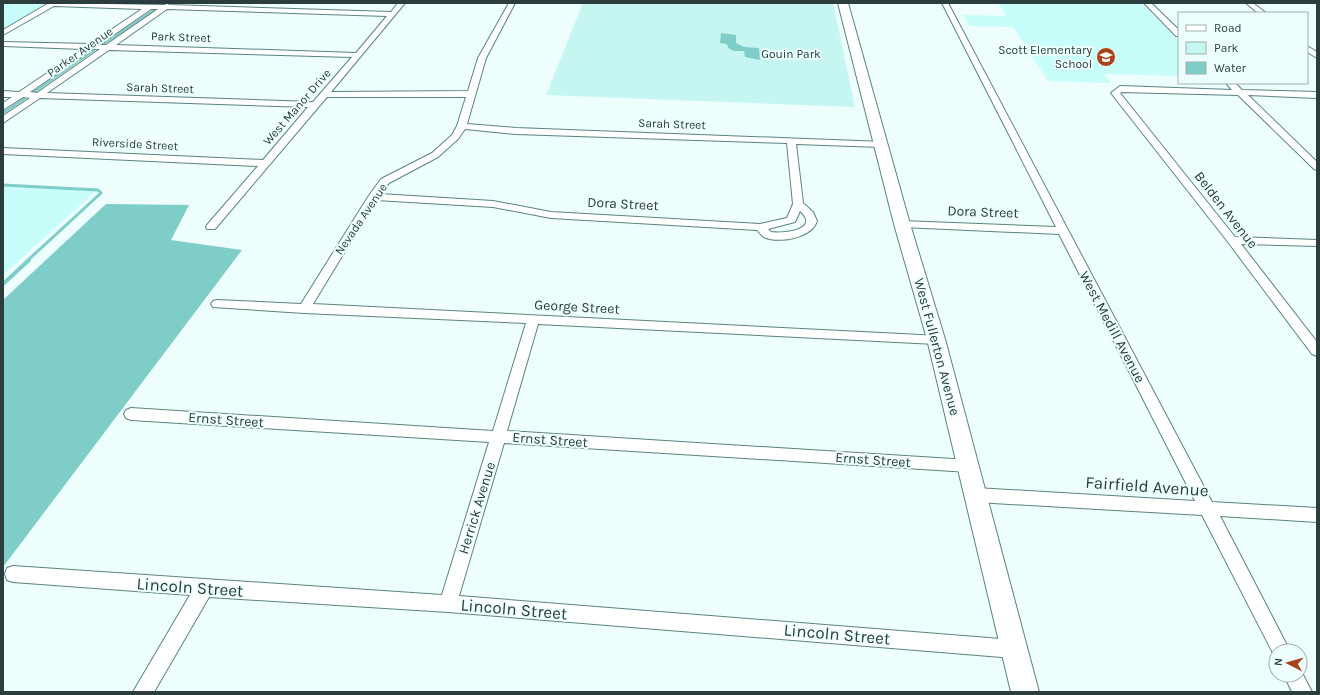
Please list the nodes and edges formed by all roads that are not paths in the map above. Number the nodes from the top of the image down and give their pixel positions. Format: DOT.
graph roads {
  1 [pos="402,3"];
  2 [pos="512,3"];
  3 [pos="843,3"];
  4 [pos="945,3"];
  5 [pos="1147,3"];
  6 [pos="1249,3"];
  7 [pos="53,4"];
  8 [pos="153,5"];
  9 [pos="168,5"];
  10 [pos="1261,12"];
  11 [pos="392,14"];
  12 [pos="3,33"];
  13 [pos="1178,33"];
  14 [pos="3,44"];
  15 [pos="92,46"];
  16 [pos="108,47"];
  17 [pos="1308,49"];
  18 [pos="358,55"];
  19 [pos="1317,56"];
  20 [pos="1231,84"];
  21 [pos="1240,93"];
  22 [pos="3,94"];
  23 [pos="326,94"];
  24 [pos="471,94"];
  25 [pos="20,95"];
  26 [pos="39,95"];
  27 [pos="1317,96"];
  28 [pos="316,105"];
  29 [pos="3,107"];
  30 [pos="3,120"];
  31 [pos="462,126"];
  32 [pos="791,140"];
  33 [pos="881,144"];
  34 [pos="3,151"];
  35 [pos="266,163"];
  36 [pos="1317,167"];
  37 [pos="373,197"];
  38 [pos="798,204"];
  39 [pos="902,224"];
  40 [pos="760,226"];
  41 [pos="211,227"];
  42 [pos="1062,230"];
  43 [pos="1232,240"];
  44 [pos="1317,243"];
  45 [pos="217,304"];
  46 [pos="304,309"];
  47 [pos="533,320"];
  48 [pos="936,339"];
  49 [pos="1317,351"];
  50 [pos="130,414"];
  51 [pos="498,437"];
  52 [pos="968,466"];
  53 [pos="976,495"];
  54 [pos="1208,509"];
  55 [pos="1317,515"];
  56 [pos="13,574"];
  57 [pos="204,588"];
  58 [pos="448,604"];
  59 [pos="1277,643"];
  60 [pos="1014,648"];
  61 [pos="143,692"];
  62 [pos="1025,692"];
  1 -- 11 [label="street, West Manor Drive"];
  2 -- 24 [label="street, Nevada Avenue"];
  3 -- 33 [label="street, West Fullerton Avenue"];
  4 -- 42 [label="street, West Medill Avenue"];
  5 -- 13 [label="street"];
  6 -- 10 [label="street"];
  7 -- 8 [label="street"];
  7 -- 12 [label="street"];
  8 -- 9 [label="street"];
  8 -- 15 [label="street, Parker Avenue"];
  9 -- 11 [label="street"];
  9 -- 16 [label="street, Parker Avenue"];
  11 -- 18 [label="street, West Manor Drive"];
  14 -- 15 [label="street, Park Street"];
  15 -- 16 [label="street, Park Street"];
  15 -- 25 [label="street, Parker Avenue"];
  16 -- 18 [label="street, Park Street"];
  16 -- 26 [label="street, Parker Avenue"];
  17 -- 19 [label="street"];
  18 -- 23 [label="street, West Manor Drive"];
  20 -- 21 [label="street"];
  21 -- 27 [label="street"];
  21 -- 36 [label="street"];
  21 -- 43 [label="street, Belden Avenue"];
  22 -- 25 [label="street, Sarah Street"];
  23 -- 24 [label="street"];
  23 -- 28 [label="street, West Manor Drive"];
  24 -- 31 [label="street, Nevada Avenue"];
  25 -- 26 [label="street, Sarah Street"];
  25 -- 29 [label="street, Parker Avenue"];
  26 -- 28 [label="street, Sarah Street"];
  26 -- 30 [label="street, Parker Avenue"];
  28 -- 35 [label="street, West Manor Drive"];
  31 -- 32 [label="street, Sarah Street"];
  31 -- 37 [label="street, Nevada Avenue"];
  32 -- 33 [label="street, Sarah Street"];
  32 -- 38 [label="street"];
  33 -- 39 [label="street, West Fullerton Avenue"];
  34 -- 35 [label="street, Riverside Street"];
  35 -- 41 [label="street, West Manor Drive"];
  37 -- 40 [label="street, Dora Street"];
  37 -- 46 [label="street, Nevada Avenue"];
  38 -- 40 [label="street, Dora Street"];
  38 -- 40 [label="street"];
  39 -- 42 [label="street, Dora Street"];
  39 -- 48 [label="street, West Fullerton Avenue"];
  42 -- 54 [label="street, West Medill Avenue"];
  43 -- 44 [label="street"];
  43 -- 49 [label="street, Belden Avenue"];
  45 -- 46 [label="street, George Street"];
  46 -- 47 [label="street, George Street"];
  47 -- 48 [label="street, George Street"];
  47 -- 51 [label="street, Herrick Avenue"];
  48 -- 52 [label="street, West Fullerton Avenue"];
  50 -- 51 [label="street, Ernst Street"];
  51 -- 52 [label="street, Ernst Street"];
  51 -- 58 [label="street, Herrick Avenue"];
  52 -- 53 [label="street, West Fullerton Avenue"];
  53 -- 54 [label="street, Fairfield Avenue"];
  53 -- 60 [label="street, West Fullerton Avenue"];
  54 -- 55 [label="street, Fairfield Avenue"];
  54 -- 59 [label="street, West Medill Avenue"];
  56 -- 57 [label="street, Lincoln Street"];
  57 -- 58 [label="street, Lincoln Street"];
  57 -- 61 [label="street"];
  58 -- 60 [label="street, Lincoln Street"];
  60 -- 62 [label="street, West Fullerton Avenue"];
}
